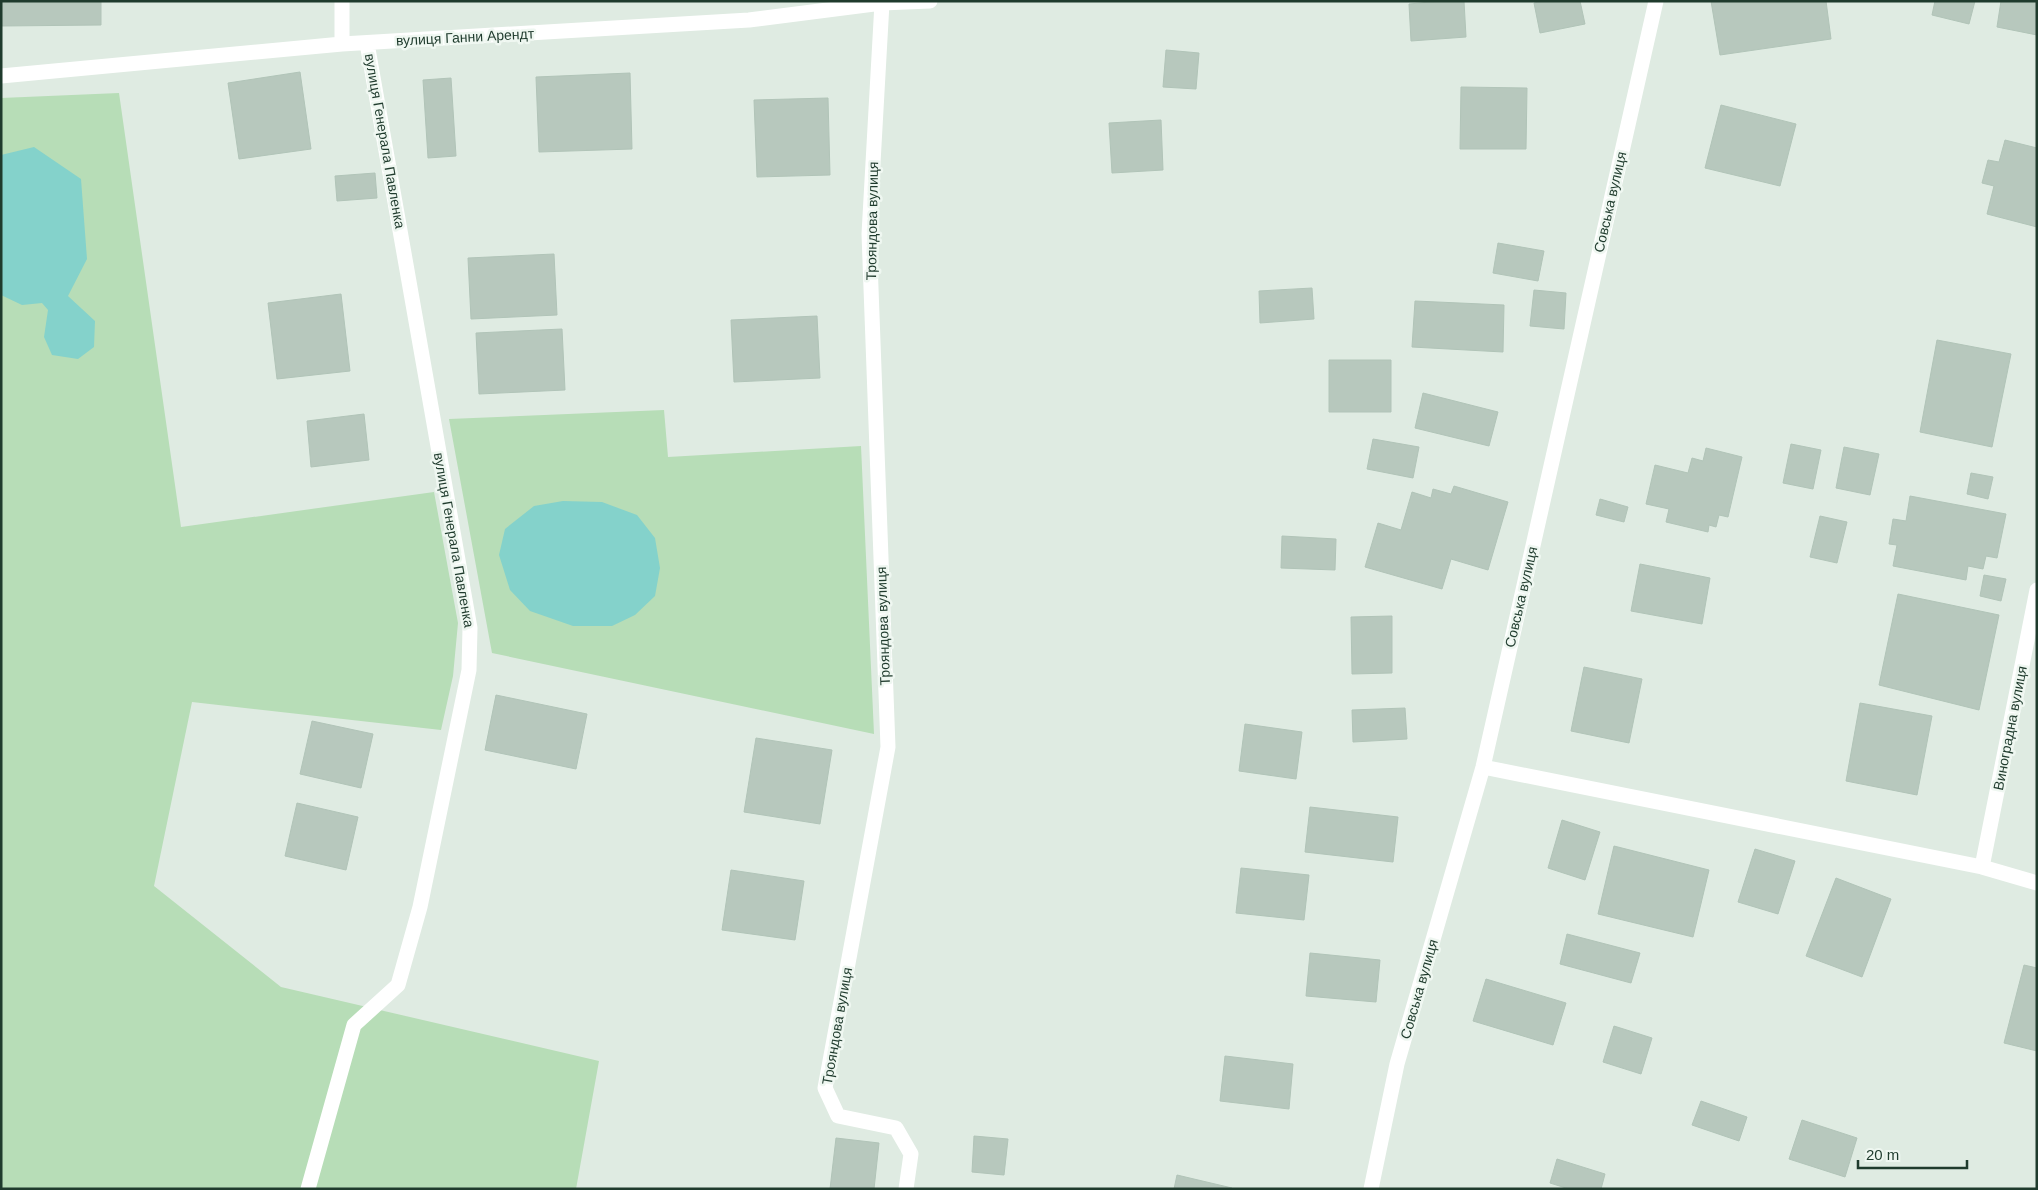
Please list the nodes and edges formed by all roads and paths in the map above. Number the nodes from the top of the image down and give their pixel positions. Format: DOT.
graph roads {
  1 [pos="342,1"];
  2 [pos="930,1"];
  3 [pos="1656,1"];
  4 [pos="882,3"];
  5 [pos="819,6"];
  6 [pos="367,43"];
  7 [pos="342,44"];
  8 [pos="1,76"];
  9 [pos="2037,590"];
  10 [pos="1483,767"];
  11 [pos="1982,867"];
  12 [pos="2037,883"];
  13 [pos="308,1189"];
  14 [pos="906,1189"];
  15 [pos="1371,1189"];
  1 -- 7 [label="street"];
  2 -- 4 [label="street, вулиця Ганни Арендт"];
  3 -- 10 [label="street, Совська вулиця"];
  4 -- 5 [label="street, вулиця Ганни Арендт"];
  4 -- 14 [label="street, Трояндова вулиця"];
  5 -- 6 [label="street, вулиця Ганни Арендт"];
  6 -- 7 [label="street, вулиця Ганни Арендт"];
  6 -- 13 [label="street, вулиця Генерала Павленка"];
  7 -- 8 [label="street, вулиця Ганни Арендт"];
  9 -- 11 [label="street, Виноградна вулиця"];
  10 -- 11 [label="street"];
  10 -- 15 [label="street, Совська вулиця"];
  11 -- 12 [label="street"];
}
